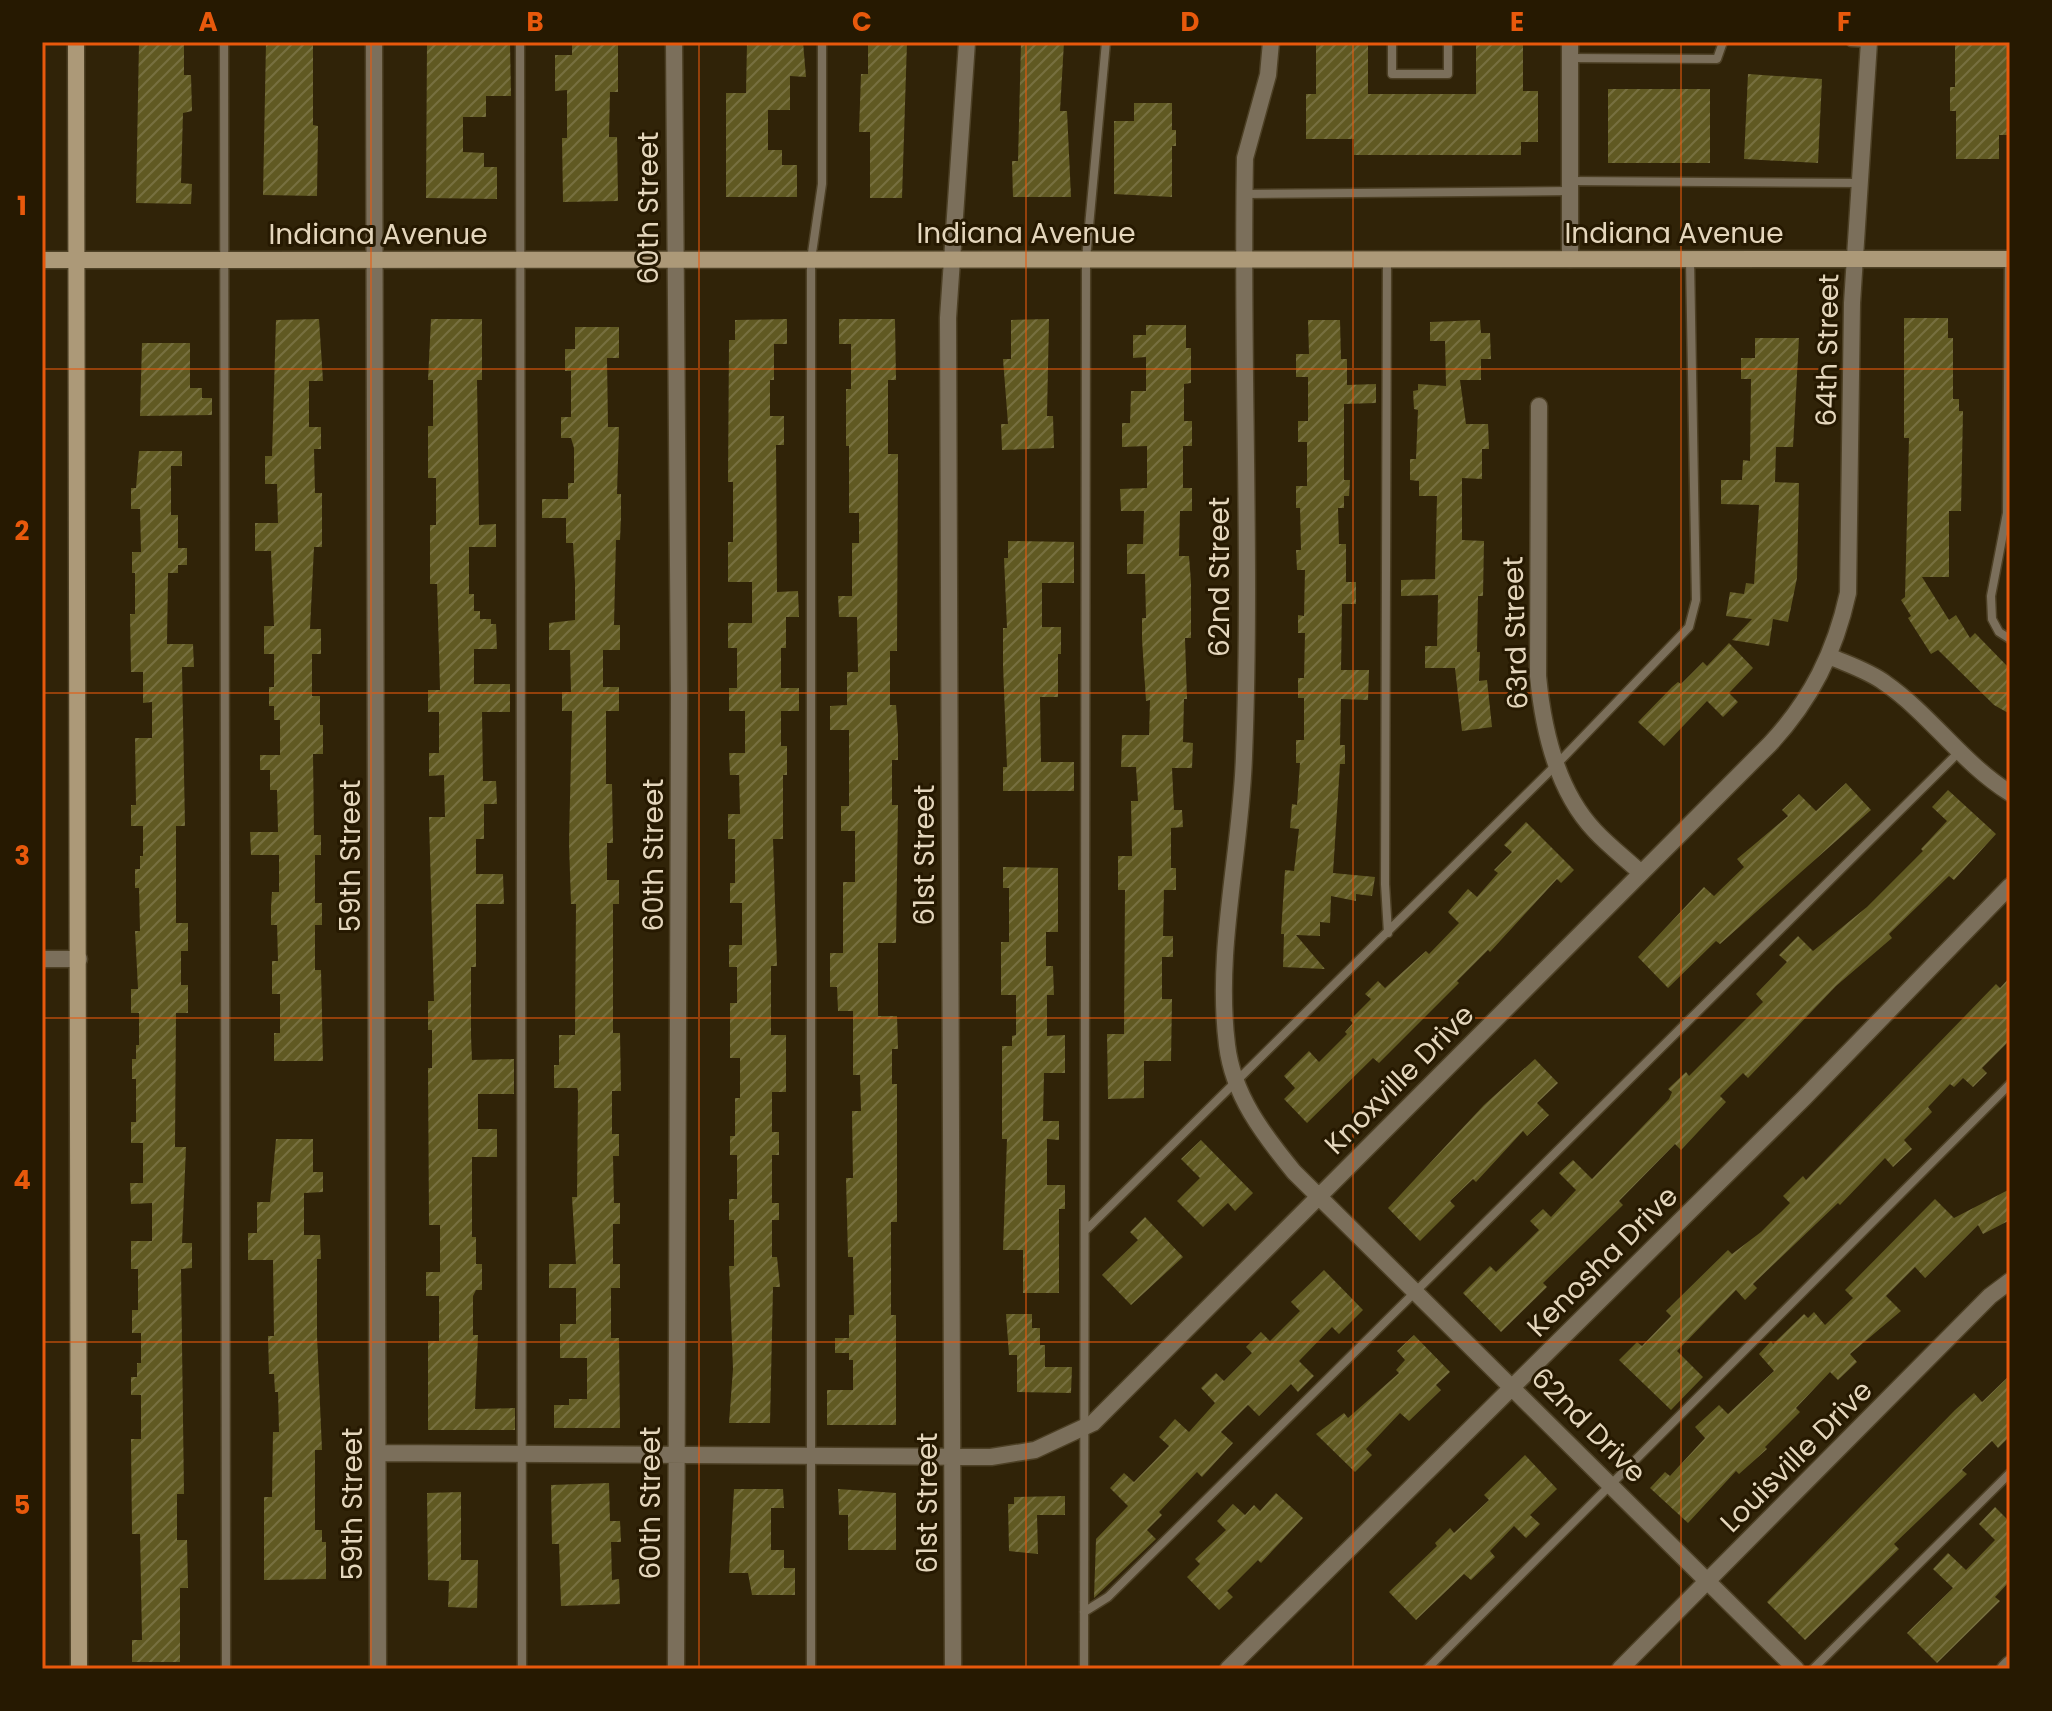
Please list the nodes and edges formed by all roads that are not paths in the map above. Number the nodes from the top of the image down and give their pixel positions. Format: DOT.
graph roads {
  1 [pos="76,42"];
  2 [pos="224,42"];
  3 [pos="374,42"];
  4 [pos="520,42"];
  5 [pos="674,42"];
  6 [pos="822,42"];
  7 [pos="967,42"];
  8 [pos="1106,42"];
  9 [pos="1271,42"];
  10 [pos="1392,42"];
  11 [pos="1448,42"];
  12 [pos="1723,42"];
  13 [pos="1851,42"];
  14 [pos="1869,43"];
  15 [pos="1570,50"];
  16 [pos="1859,183"];
  17 [pos="1570,186"];
  18 [pos="1244,194"];
  19 [pos="953,259"];
  20 [pos="1086,259"];
  21 [pos="1244,259"];
  22 [pos="1387,259"];
  23 [pos="1570,259"];
  24 [pos="1690,259"];
  25 [pos="1855,259"];
  26 [pos="2009,259"];
  27 [pos="42,260"];
  28 [pos="77,260"];
  29 [pos="225,260"];
  30 [pos="374,260"];
  31 [pos="521,260"];
  32 [pos="674,260"];
  33 [pos="811,260"];
  34 [pos="1539,406"];
  35 [pos="2010,639"];
  36 [pos="1829,656"];
  37 [pos="1959,752"];
  38 [pos="1557,764"];
  39 [pos="2010,793"];
  40 [pos="1641,873"];
  41 [pos="2010,886"];
  42 [pos="1388,933"];
  43 [pos="42,959"];
  44 [pos="79,959"];
  45 [pos="1238,1084"];
  46 [pos="2010,1084"];
  47 [pos="1249,1111"];
  48 [pos="1318,1197"];
  49 [pos="1085,1231"];
  50 [pos="2010,1281"];
  51 [pos="1415,1291"];
  52 [pos="1513,1386"];
  53 [pos="1084,1428"];
  54 [pos="378,1453"];
  55 [pos="521,1454"];
  56 [pos="676,1455"];
  57 [pos="811,1456"];
  58 [pos="953,1457"];
  59 [pos="2010,1473"];
  60 [pos="1612,1486"];
  61 [pos="1708,1581"];
  62 [pos="1084,1612"];
  63 [pos="2010,1664"];
  64 [pos="79,1669"];
  65 [pos="226,1669"];
  66 [pos="378,1669"];
  67 [pos="522,1669"];
  68 [pos="676,1669"];
  69 [pos="811,1669"];
  70 [pos="953,1669"];
  71 [pos="1084,1669"];
  72 [pos="1228,1669"];
  73 [pos="1427,1669"];
  74 [pos="1620,1669"];
  75 [pos="1796,1669"];
  76 [pos="1813,1669"];
  77 [pos="2005,1669"];
  1 -- 28 [label="main road"];
  2 -- 29 [label="lane"];
  3 -- 30 [label="street, 59th Street"];
  4 -- 31 [label="lane"];
  5 -- 32 [label="street, 60th Street"];
  6 -- 33 [label="lane"];
  7 -- 19 [label="street, 61st Street"];
  8 -- 20 [label="lane"];
  9 -- 18 [label="street, 62nd Street"];
  10 -- 11 [label="lane"];
  12 -- 15 [label="lane"];
  13 -- 14 [label="lane"];
  14 -- 16 [label="street, 64th Street"];
  15 -- 17 [label="street"];
  16 -- 17 [label="lane"];
  16 -- 25 [label="street, 64th Street"];
  17 -- 18 [label="lane"];
  17 -- 23 [label="street"];
  18 -- 21 [label="street, 62nd Street"];
  19 -- 20 [label="main road, Indiana Avenue"];
  19 -- 33 [label="main road, Indiana Avenue"];
  19 -- 58 [label="street, 61st Street"];
  20 -- 21 [label="main road, Indiana Avenue"];
  20 -- 49 [label="lane"];
  21 -- 22 [label="main road, Indiana Avenue"];
  21 -- 45 [label="street, 62nd Street"];
  22 -- 23 [label="main road, Indiana Avenue"];
  22 -- 42 [label="lane"];
  23 -- 24 [label="main road, Indiana Avenue"];
  24 -- 25 [label="main road, Indiana Avenue"];
  24 -- 38 [label="lane"];
  25 -- 26 [label="main road, Indiana Avenue"];
  25 -- 36 [label="street, 64th Street"];
  26 -- 35 [label="lane"];
  27 -- 28 [label="main road, Indiana Avenue"];
  28 -- 29 [label="main road, Indiana Avenue"];
  28 -- 44 [label="main road"];
  29 -- 30 [label="main road, Indiana Avenue"];
  29 -- 65 [label="lane"];
  30 -- 31 [label="main road, Indiana Avenue"];
  30 -- 54 [label="street, 59th Street"];
  31 -- 32 [label="main road, Indiana Avenue"];
  31 -- 55 [label="lane"];
  32 -- 33 [label="main road, Indiana Avenue"];
  32 -- 56 [label="street, 60th Street"];
  33 -- 57 [label="lane"];
  34 -- 38 [label="street, 63rd Street"];
  36 -- 37 [label="street"];
  36 -- 40 [label="street, Knoxville Drive"];
  37 -- 39 [label="street"];
  37 -- 51 [label="lane"];
  38 -- 40 [label="street, 63rd Street"];
  38 -- 42 [label="lane"];
  40 -- 48 [label="street, Knoxville Drive"];
  41 -- 52 [label="street, Kenosha Drive"];
  42 -- 45 [label="lane"];
  43 -- 44 [label="street"];
  44 -- 64 [label="main road"];
  45 -- 47 [label="street, 62nd Street"];
  45 -- 49 [label="lane"];
  46 -- 60 [label="lane"];
  47 -- 48 [label="street, 62nd Drive"];
  48 -- 51 [label="street, 62nd Drive"];
  48 -- 53 [label="street, Knoxville Drive"];
  49 -- 53 [label="lane"];
  50 -- 61 [label="street, Louisville Drive"];
  51 -- 52 [label="street, 62nd Drive"];
  51 -- 62 [label="lane"];
  52 -- 60 [label="street, 62nd Drive"];
  52 -- 72 [label="street, Kenosha Drive"];
  53 -- 58 [label="street, Knoxville Drive"];
  53 -- 62 [label="lane"];
  54 -- 55 [label="street, Knoxville Drive"];
  54 -- 66 [label="street, 59th Street"];
  55 -- 56 [label="street, Knoxville Drive"];
  55 -- 67 [label="lane"];
  56 -- 57 [label="street, Knoxville Drive"];
  56 -- 68 [label="street, 60th Street"];
  57 -- 58 [label="street, Knoxville Drive"];
  57 -- 69 [label="lane"];
  58 -- 70 [label="street, 61st Street"];
  59 -- 76 [label="lane"];
  60 -- 61 [label="street, 62nd Drive"];
  60 -- 73 [label="lane"];
  61 -- 74 [label="street, Louisville Drive"];
  61 -- 75 [label="street, 62nd Drive"];
  62 -- 71 [label="lane"];
  63 -- 77 [label="street"];
}
